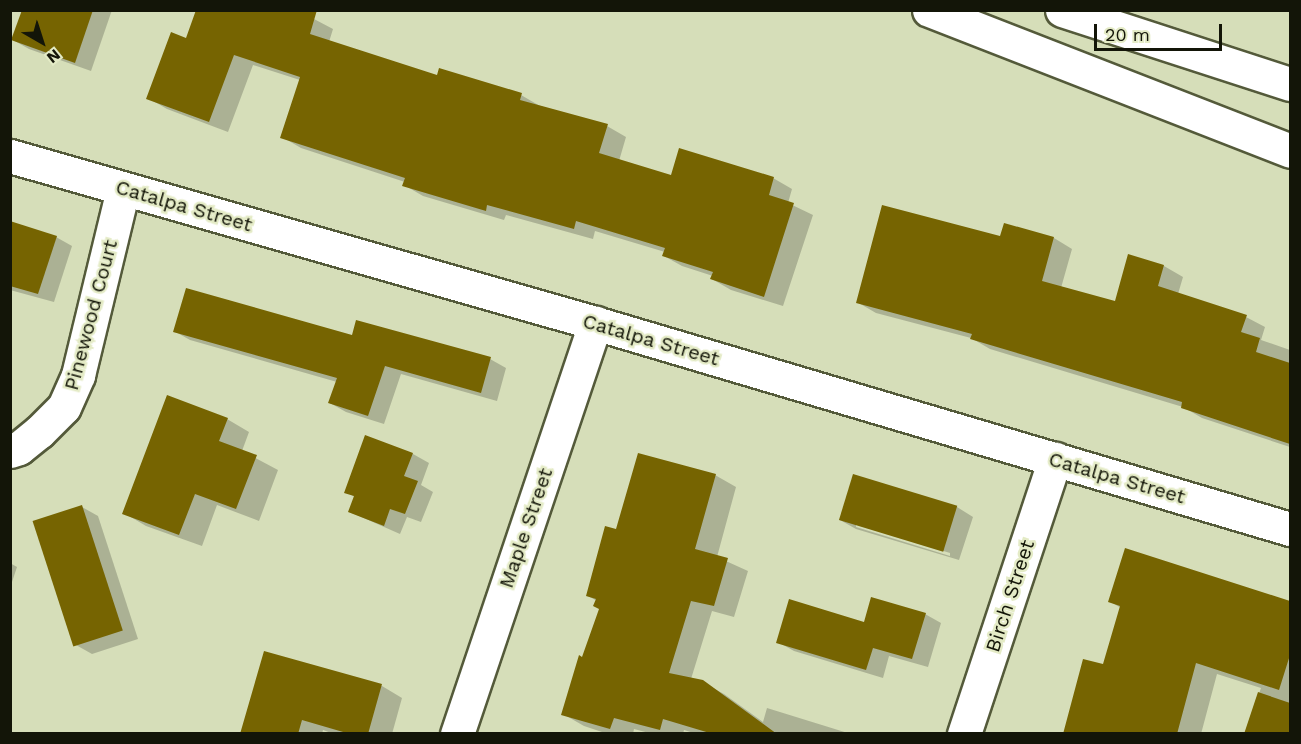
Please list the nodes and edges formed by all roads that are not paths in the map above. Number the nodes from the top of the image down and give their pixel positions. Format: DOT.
graph roads {
  1 [pos="929,10"];
  2 [pos="1062,10"];
  3 [pos="1290,84"];
  4 [pos="1290,151"];
  5 [pos="10,156"];
  6 [pos="123,189"];
  7 [pos="595,323"];
  8 [pos="10,451"];
  9 [pos="1055,459"];
  10 [pos="1290,529"];
  11 [pos="457,734"];
  12 [pos="964,734"];
  1 -- 4 [label="main road"];
  2 -- 3 [label="main road"];
  5 -- 6 [label="main road, Catalpa Street"];
  6 -- 7 [label="main road, Catalpa Street"];
  6 -- 8 [label="main road, Pinewood Court"];
  7 -- 9 [label="main road, Catalpa Street"];
  7 -- 11 [label="main road, Maple Street"];
  9 -- 10 [label="main road, Catalpa Street"];
  9 -- 12 [label="main road, Birch Street"];
}
